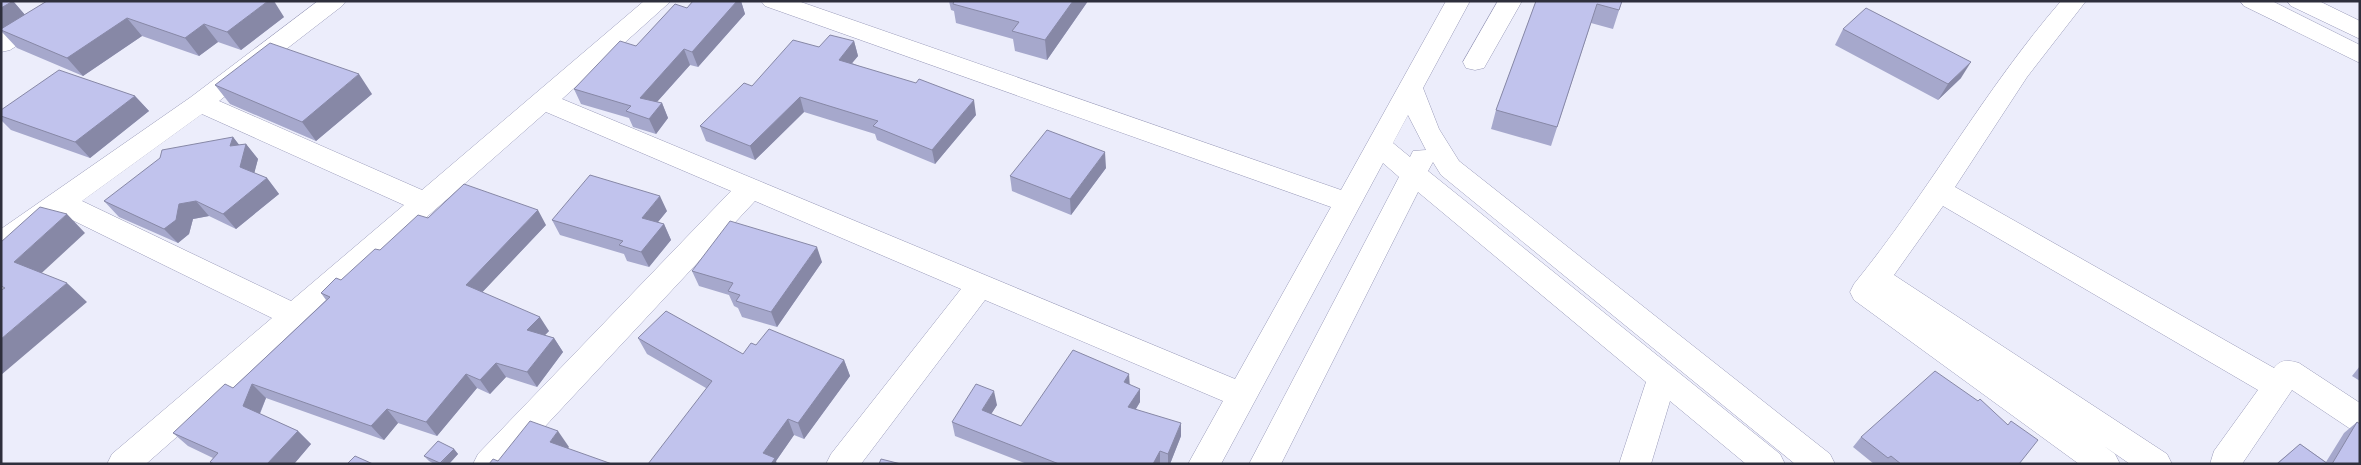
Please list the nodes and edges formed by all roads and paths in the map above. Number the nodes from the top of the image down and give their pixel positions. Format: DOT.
graph roads {
  1 [pos="71,1"];
  2 [pos="659,1"];
  3 [pos="773,1"];
  4 [pos="1458,1"];
  5 [pos="1510,1"];
  6 [pos="2074,1"];
  7 [pos="2252,1"];
  8 [pos="323,3"];
  9 [pos="2308,4"];
  10 [pos="2360,31"];
  11 [pos="1,44"];
  12 [pos="2360,55"];
  13 [pos="1475,62"];
  14 [pos="1410,88"];
  15 [pos="544,101"];
  16 [pos="200,103"];
  17 [pos="1432,139"];
  18 [pos="1378,145"];
  19 [pos="1414,174"];
  20 [pos="752,188"];
  21 [pos="1939,191"];
  22 [pos="60,202"];
  23 [pos="1346,202"];
  24 [pos="425,203"];
  25 [pos="1,244"];
  26 [pos="980,285"];
  27 [pos="1870,285"];
  28 [pos="294,316"];
  29 [pos="1663,377"];
  30 [pos="2278,386"];
  31 [pos="1241,395"];
  32 [pos="2360,419"];
  33 [pos="131,462"];
  34 [pos="489,464"];
  35 [pos="842,464"];
  36 [pos="1204,464"];
  37 [pos="1265,464"];
  38 [pos="1635,464"];
  39 [pos="1769,464"];
  40 [pos="1819,464"];
  41 [pos="2104,464"];
  42 [pos="2156,464"];
  43 [pos="2226,464"];
  1 -- 11 [label="street"];
  2 -- 15 [label="street"];
  3 -- 23 [label="street"];
  4 -- 14 [label="street"];
  5 -- 13 [label="street"];
  6 -- 21 [label="street"];
  7 -- 12 [label="street"];
  8 -- 16 [label="street"];
  9 -- 10 [label="street"];
  14 -- 17 [label="street"];
  14 -- 18 [label="street"];
  15 -- 20 [label="street"];
  15 -- 24 [label="street"];
  16 -- 22 [label="street"];
  16 -- 24 [label="street"];
  17 -- 19 [label="street"];
  17 -- 40 [label="street"];
  18 -- 19 [label="street"];
  18 -- 23 [label="street"];
  19 -- 29 [label="street"];
  19 -- 37 [label="street"];
  20 -- 26 [label="street"];
  20 -- 34 [label="street"];
  21 -- 27 [label="street"];
  21 -- 30 [label="street"];
  22 -- 25 [label="street"];
  22 -- 28 [label="street"];
  23 -- 31 [label="street"];
  24 -- 28 [label="street"];
  26 -- 31 [label="street"];
  26 -- 35 [label="street"];
  27 -- 41 [label="street"];
  27 -- 42 [label="street"];
  28 -- 33 [label="street"];
  29 -- 38 [label="street"];
  29 -- 39 [label="street"];
  30 -- 32 [label="street"];
  30 -- 43 [label="street"];
  31 -- 36 [label="street"];
}
